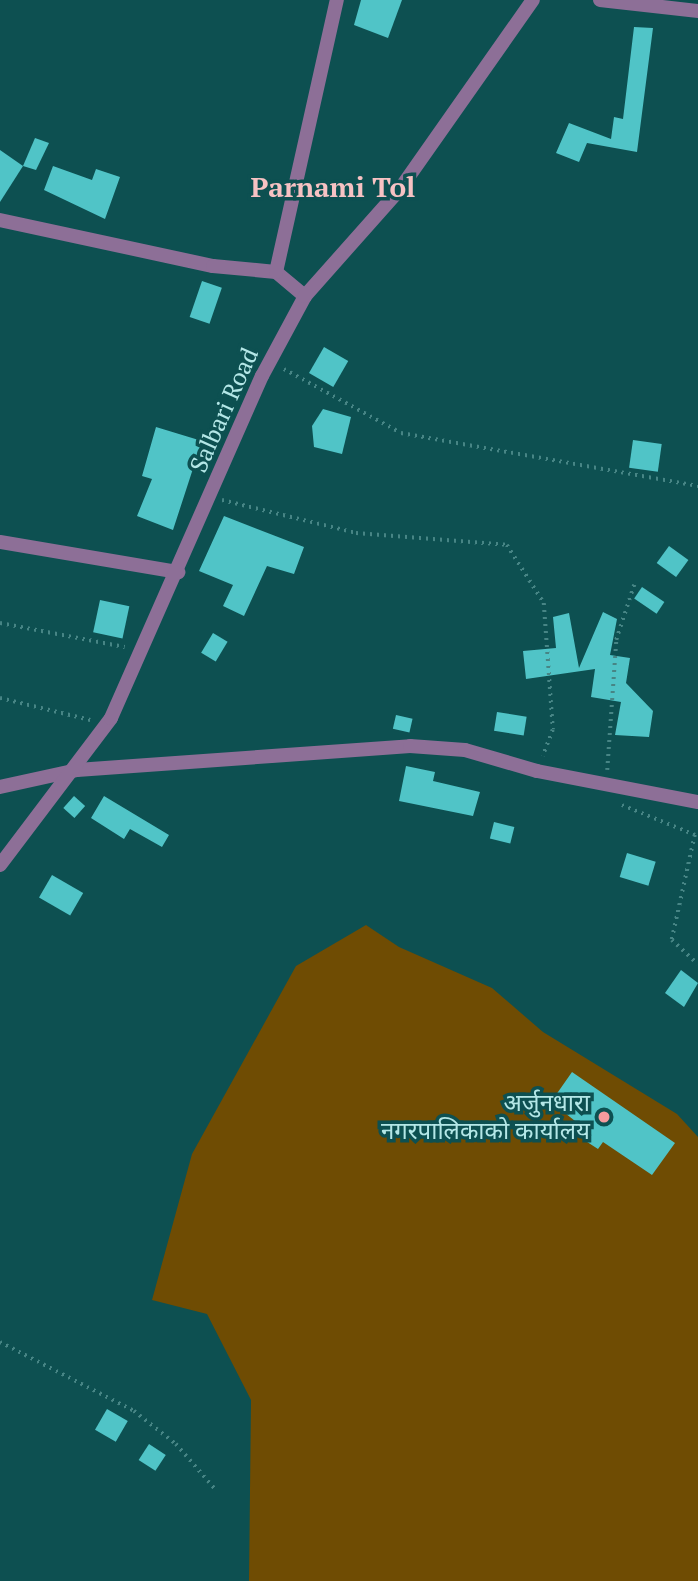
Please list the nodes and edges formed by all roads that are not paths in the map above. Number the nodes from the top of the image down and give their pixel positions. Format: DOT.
graph roads {
  1 [pos="337,0"];
  2 [pos="533,0"];
  3 [pos="600,0"];
  4 [pos="698,11"];
  5 [pos="0,220"];
  6 [pos="276,272"];
  7 [pos="305,296"];
  8 [pos="0,542"];
  9 [pos="178,572"];
  10 [pos="77,770"];
  11 [pos="0,787"];
  12 [pos="698,802"];
  13 [pos="0,865"];
  1 -- 6 [label="street"];
  2 -- 7 [label="street, Salbari Road"];
  3 -- 4 [label="street"];
  5 -- 6 [label="street"];
  6 -- 7 [label="street"];
  7 -- 9 [label="street, Salbari Road"];
  8 -- 9 [label="street"];
  9 -- 10 [label="street, Salbari Road"];
  10 -- 11 [label="street"];
  10 -- 12 [label="street"];
  10 -- 13 [label="street, Salbari Road"];
}
